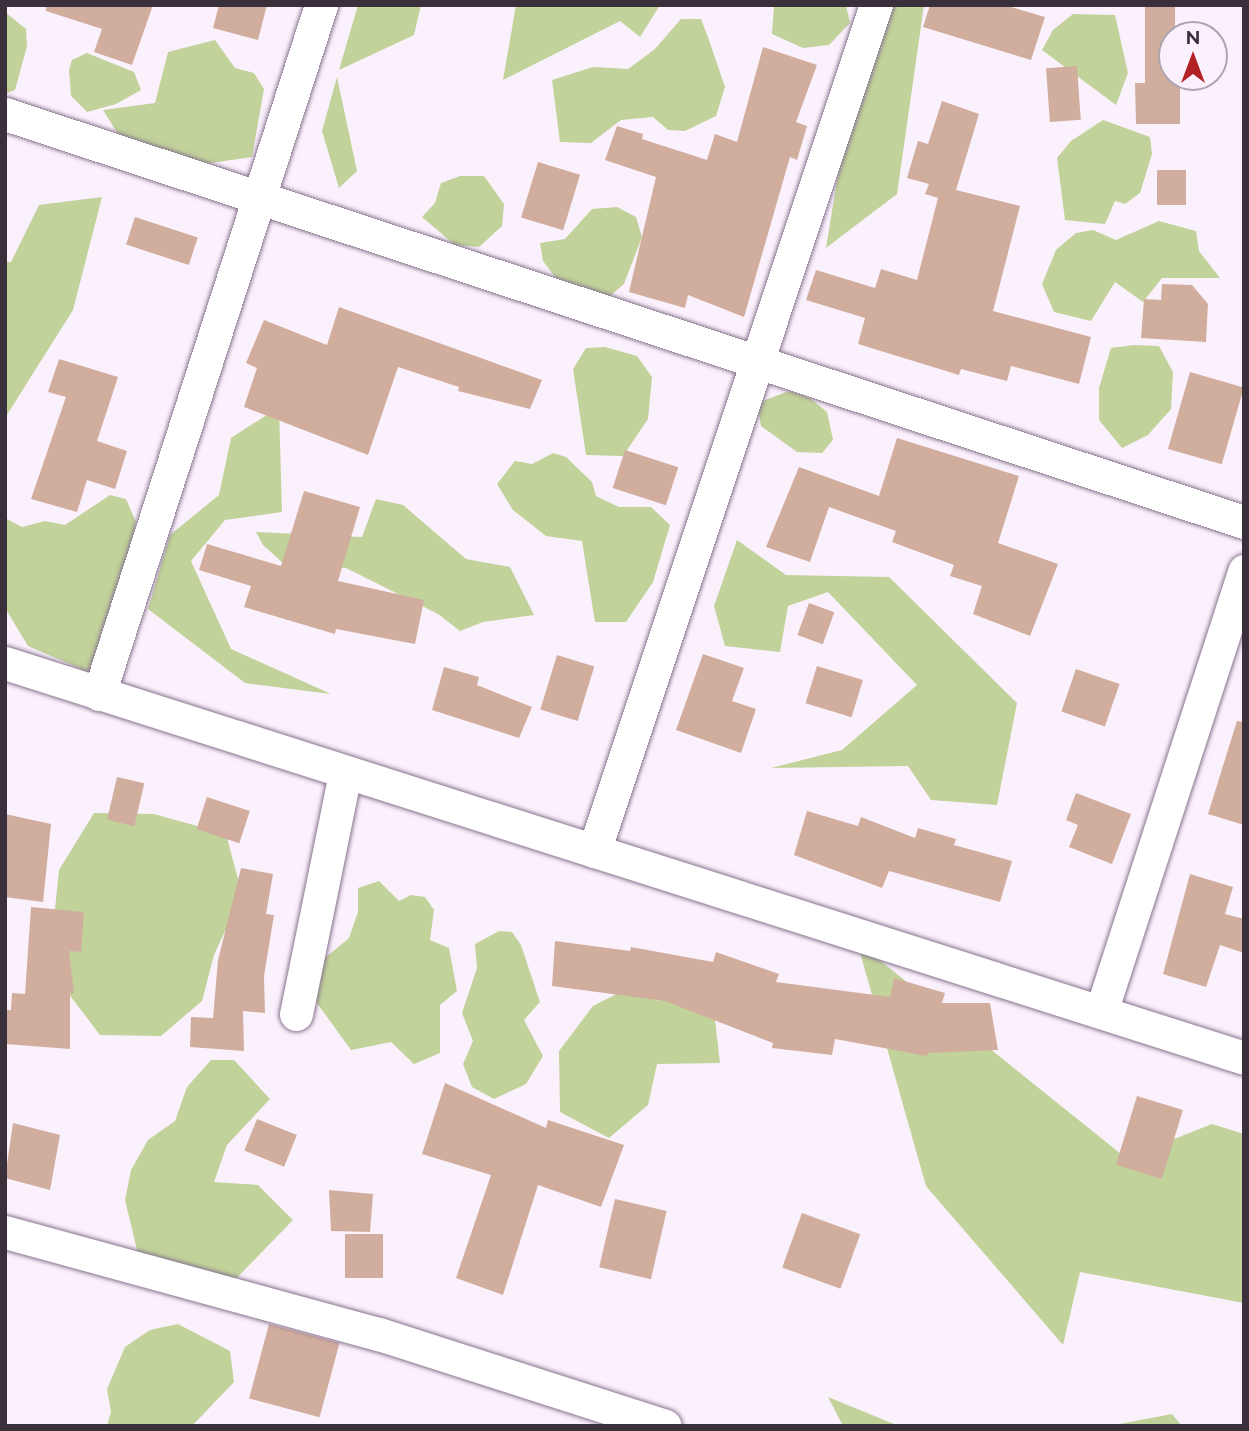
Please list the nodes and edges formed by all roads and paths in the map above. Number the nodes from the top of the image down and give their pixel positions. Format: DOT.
graph roads {
  1 [pos="321,5"];
  2 [pos="876,5"];
  3 [pos="5,114"];
  4 [pos="257,197"];
  5 [pos="758,362"];
  6 [pos="1244,522"];
  7 [pos="1244,571"];
  8 [pos="5,663"];
  9 [pos="99,694"];
  10 [pos="345,774"];
  11 [pos="594,851"];
  12 [pos="1101,1012"];
  13 [pos="296,1014"];
  14 [pos="1244,1058"];
  15 [pos="5,1232"];
  16 [pos="665,1426"];
  1 -- 4 [label="street"];
  2 -- 5 [label="street"];
  3 -- 4 [label="street"];
  4 -- 5 [label="street"];
  4 -- 9 [label="street"];
  5 -- 6 [label="street"];
  5 -- 11 [label="street"];
  7 -- 12 [label="street"];
  8 -- 9 [label="street"];
  9 -- 10 [label="street"];
  10 -- 11 [label="street"];
  10 -- 13 [label="street"];
  11 -- 12 [label="street"];
  12 -- 14 [label="street"];
  15 -- 16 [label="street"];
}
